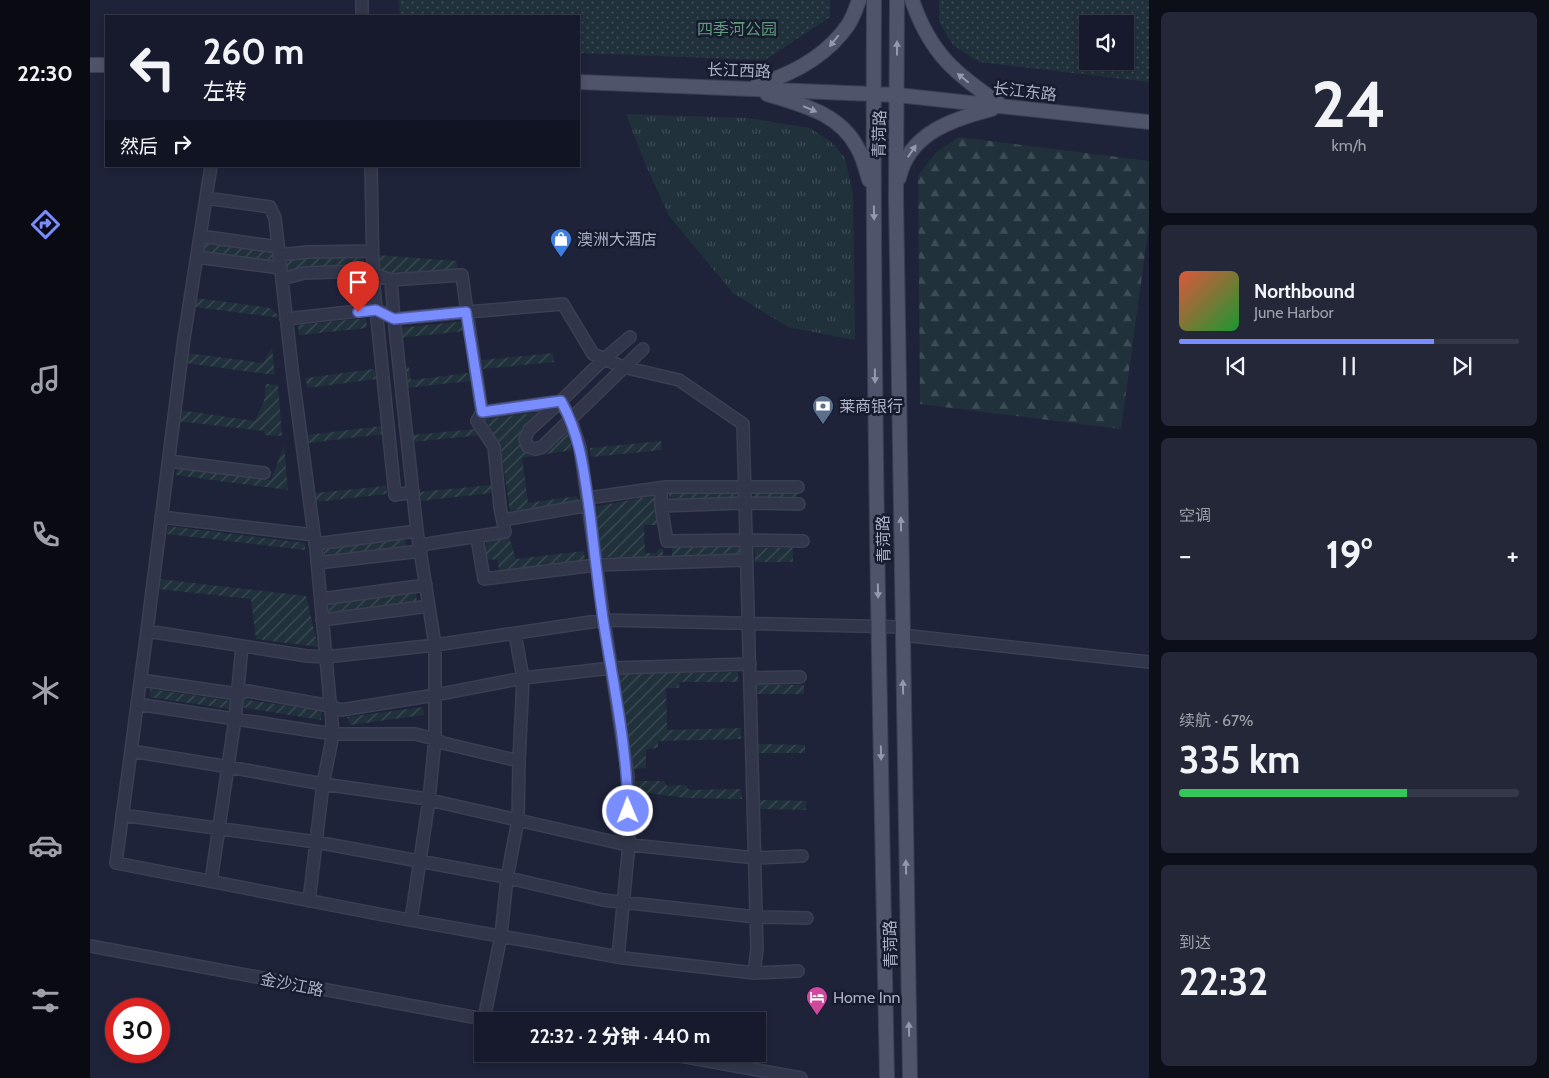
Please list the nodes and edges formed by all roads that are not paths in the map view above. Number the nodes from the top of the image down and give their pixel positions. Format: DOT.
graph roads {
  1 [pos="362,0"];
  2 [pos="859,0"];
  3 [pos="874,0"];
  4 [pos="897,0"];
  5 [pos="912,0"];
  6 [pos="362,15"];
  7 [pos="90,64"];
  8 [pos="105,65"];
  9 [pos="580,82"];
  10 [pos="747,88"];
  11 [pos="873,94"];
  12 [pos="897,95"];
  13 [pos="1002,106"];
  14 [pos="1149,122"];
  15 [pos="211,167"];
  16 [pos="371,167"];
  17 [pos="873,194"];
  18 [pos="896,196"];
  19 [pos="206,198"];
  20 [pos="200,236"];
  21 [pos="279,251"];
  22 [pos="372,251"];
  23 [pos="197,257"];
  24 [pos="281,274"];
  25 [pos="373,274"];
  26 [pos="391,280"];
  27 [pos="376,310"];
  28 [pos="466,312"];
  29 [pos="286,319"];
  30 [pos="394,319"];
  31 [pos="630,337"];
  32 [pos="643,348"];
  33 [pos="604,359"];
  34 [pos="623,367"];
  35 [pos="561,401"];
  36 [pos="482,412"];
  37 [pos="570,418"];
  38 [pos="169,461"];
  39 [pos="264,473"];
  40 [pos="745,486"];
  41 [pos="798,487"];
  42 [pos="661,488"];
  43 [pos="413,492"];
  44 [pos="588,501"];
  45 [pos="746,503"];
  46 [pos="799,504"];
  47 [pos="661,506"];
  48 [pos="162,517"];
  49 [pos="503,520"];
  50 [pos="417,531"];
  51 [pos="477,538"];
  52 [pos="315,540"];
  53 [pos="746,540"];
  54 [pos="667,542"];
  55 [pos="803,542"];
  56 [pos="420,548"];
  57 [pos="747,560"];
  58 [pos="317,563"];
  59 [pos="668,563"];
  60 [pos="596,565"];
  61 [pos="426,585"];
  62 [pos="320,599"];
  63 [pos="429,606"];
  64 [pos="322,620"];
  65 [pos="604,620"];
  66 [pos="749,624"];
  67 [pos="878,627"];
  68 [pos="147,631"];
  69 [pos="902,631"];
  70 [pos="515,634"];
  71 [pos="435,645"];
  72 [pos="242,646"];
  73 [pos="326,657"];
  74 [pos="1149,662"];
  75 [pos="750,664"];
  76 [pos="612,668"];
  77 [pos="800,677"];
  78 [pos="523,678"];
  79 [pos="750,678"];
  80 [pos="141,680"];
  81 [pos="238,694"];
  82 [pos="435,695"];
  83 [pos="137,704"];
  84 [pos="330,706"];
  85 [pos="235,719"];
  86 [pos="333,734"];
  87 [pos="435,739"];
  88 [pos="131,751"];
  89 [pos="519,761"];
  90 [pos="228,767"];
  91 [pos="323,784"];
  92 [pos="430,800"];
  93 [pos="122,815"];
  94 [pos="518,820"];
  95 [pos="219,829"];
  96 [pos="316,842"];
  97 [pos="629,844"];
  98 [pos="802,856"];
  99 [pos="754,858"];
  100 [pos="420,862"];
  101 [pos="507,878"];
  102 [pos="211,882"];
  103 [pos="309,900"];
  104 [pos="624,902"];
  105 [pos="756,917"];
  106 [pos="807,918"];
  107 [pos="411,920"];
  108 [pos="501,936"];
  109 [pos="90,946"];
  110 [pos="618,957"];
  111 [pos="798,971"];
  112 [pos="754,974"];
  113 [pos="490,1012"];
  114 [pos="474,1017"];
  115 [pos="714,1062"];
  116 [pos="801,1078"];
  117 [pos="887,1078"];
  118 [pos="910,1078"];
  1 -- 6 [label="street"];
  2 -- 10 [label="main road, one-way"];
  3 -- 11 [label="main road, 青菏路"];
  12 -- 4 [label="main road, 青菏路, one-way"];
  13 -- 5 [label="main road, one-way"];
  7 -- 8 [label="main road"];
  9 -- 10 [label="main road, 长江西路"];
  10 -- 11 [label="main road, 长江西路"];
  10 -- 17 [label="main road, one-way"];
  11 -- 12 [label="main road, 长江西路"];
  11 -- 17 [label="main road, 青菏路"];
  12 -- 13 [label="main road, 长江东路"];
  12 -- 18 [label="main road, 青菏路"];
  13 -- 14 [label="main road, 长江东路"];
  18 -- 13 [label="main road, one-way"];
  15 -- 19 [label="street"];
  16 -- 22 [label="street"];
  17 -- 67 [label="main road, 青菏路, one-way"];
  69 -- 18 [label="main road, 青菏路, one-way"];
  19 -- 20 [label="street"];
  19 -- 21 [label="street"];
  20 -- 21 [label="street"];
  20 -- 23 [label="street"];
  21 -- 22 [label="street"];
  21 -- 24 [label="street"];
  22 -- 25 [label="street"];
  23 -- 24 [label="street"];
  23 -- 38 [label="street"];
  24 -- 25 [label="street"];
  24 -- 29 [label="street"];
  25 -- 26 [label="street"];
  25 -- 27 [label="street"];
  26 -- 28 [label="street"];
  26 -- 30 [label="street"];
  27 -- 29 [label="street"];
  27 -- 30 [label="street"];
  27 -- 43 [label="street"];
  28 -- 30 [label="street"];
  28 -- 33 [label="street"];
  28 -- 36 [label="street"];
  29 -- 52 [label="street"];
  30 -- 43 [label="street"];
  31 -- 33 [label="street"];
  32 -- 34 [label="street"];
  33 -- 34 [label="street"];
  33 -- 35 [label="street"];
  34 -- 37 [label="street"];
  34 -- 40 [label="street"];
  35 -- 36 [label="street"];
  35 -- 37 [label="street"];
  35 -- 37 [label="street"];
  36 -- 49 [label="street"];
  37 -- 44 [label="street"];
  38 -- 39 [label="street"];
  38 -- 48 [label="street"];
  40 -- 41 [label="street"];
  40 -- 42 [label="street"];
  40 -- 45 [label="street"];
  42 -- 44 [label="street"];
  42 -- 47 [label="street"];
  43 -- 50 [label="street"];
  44 -- 49 [label="street"];
  44 -- 60 [label="street"];
  45 -- 46 [label="street"];
  45 -- 47 [label="street"];
  45 -- 53 [label="street"];
  47 -- 54 [label="street"];
  48 -- 52 [label="street"];
  48 -- 68 [label="street"];
  49 -- 51 [label="street"];
  50 -- 52 [label="street"];
  50 -- 56 [label="street"];
  51 -- 56 [label="street"];
  51 -- 60 [label="street"];
  52 -- 58 [label="street"];
  53 -- 54 [label="street"];
  53 -- 55 [label="street"];
  53 -- 57 [label="street"];
  54 -- 59 [label="street"];
  56 -- 58 [label="street"];
  56 -- 61 [label="street"];
  57 -- 59 [label="street"];
  57 -- 66 [label="street"];
  58 -- 62 [label="street"];
  59 -- 60 [label="street"];
  60 -- 65 [label="street"];
  61 -- 62 [label="street"];
  61 -- 63 [label="street"];
  62 -- 64 [label="street"];
  63 -- 64 [label="street"];
  63 -- 71 [label="street"];
  64 -- 73 [label="street"];
  65 -- 66 [label="street"];
  65 -- 70 [label="street"];
  65 -- 76 [label="street"];
  66 -- 67 [label="street"];
  66 -- 75 [label="street"];
  67 -- 69 [label="street"];
  67 -- 117 [label="main road, 青菏路, one-way"];
  68 -- 72 [label="street"];
  68 -- 80 [label="street"];
  69 -- 74 [label="street"];
  118 -- 69 [label="main road, 青菏路, one-way"];
  70 -- 71 [label="street"];
  70 -- 78 [label="street"];
  71 -- 73 [label="street"];
  71 -- 82 [label="street"];
  72 -- 73 [label="street"];
  72 -- 81 [label="street"];
  73 -- 84 [label="street"];
  75 -- 76 [label="street"];
  75 -- 79 [label="street"];
  76 -- 78 [label="street"];
  76 -- 97 [label="street"];
  77 -- 79 [label="street"];
  78 -- 82 [label="street"];
  78 -- 89 [label="street"];
  79 -- 99 [label="street"];
  80 -- 81 [label="street"];
  80 -- 83 [label="street"];
  81 -- 84 [label="street"];
  81 -- 85 [label="street"];
  82 -- 84 [label="street"];
  82 -- 87 [label="street"];
  83 -- 85 [label="street"];
  83 -- 88 [label="street"];
  84 -- 86 [label="street"];
  85 -- 86 [label="street"];
  85 -- 90 [label="street"];
  86 -- 87 [label="street"];
  86 -- 91 [label="street"];
  87 -- 89 [label="street"];
  87 -- 92 [label="street"];
  88 -- 90 [label="street"];
  88 -- 93 [label="street"];
  89 -- 94 [label="street"];
  90 -- 91 [label="street"];
  90 -- 95 [label="street"];
  91 -- 92 [label="street"];
  91 -- 96 [label="street"];
  92 -- 94 [label="street"];
  92 -- 100 [label="street"];
  93 -- 95 [label="street"];
  93 -- 102 [label="street"];
  94 -- 97 [label="street"];
  94 -- 101 [label="street"];
  95 -- 96 [label="street"];
  95 -- 102 [label="street"];
  96 -- 100 [label="street"];
  96 -- 103 [label="street"];
  97 -- 99 [label="street"];
  97 -- 104 [label="street"];
  98 -- 99 [label="street"];
  99 -- 105 [label="street"];
  100 -- 101 [label="street"];
  100 -- 107 [label="street"];
  101 -- 104 [label="street"];
  101 -- 108 [label="street"];
  102 -- 103 [label="street"];
  103 -- 107 [label="street"];
  104 -- 105 [label="street"];
  104 -- 110 [label="street"];
  105 -- 106 [label="street"];
  105 -- 112 [label="street"];
  107 -- 108 [label="street"];
  108 -- 110 [label="street"];
  108 -- 113 [label="street"];
  109 -- 114 [label="street, 金沙江路"];
  110 -- 112 [label="street"];
  111 -- 112 [label="street"];
  115 -- 116 [label="street"];
}
